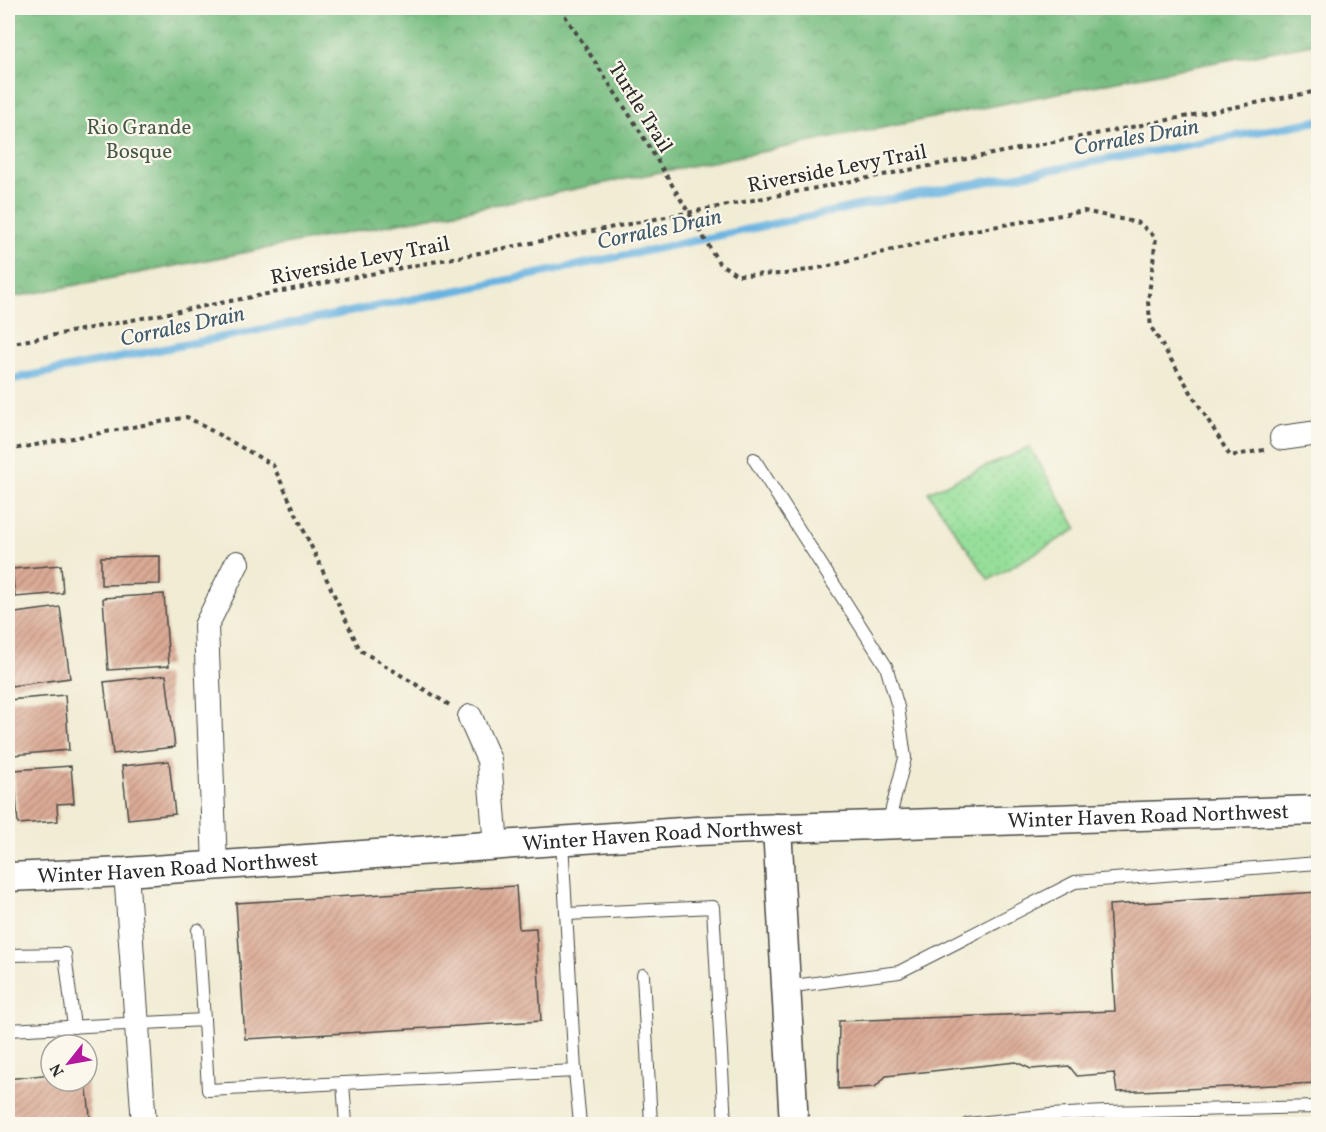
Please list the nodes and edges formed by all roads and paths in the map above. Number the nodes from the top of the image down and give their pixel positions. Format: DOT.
graph roads {
  1 [pos="560,8"];
  2 [pos="1318,91"];
  3 [pos="687,212"];
  4 [pos="8,344"];
  5 [pos="1318,433"];
  6 [pos="1282,438"];
  7 [pos="8,450"];
  8 [pos="754,459"];
  9 [pos="237,563"];
  10 [pos="470,717"];
  11 [pos="1318,810"];
  12 [pos="887,825"];
  13 [pos="777,828"];
  14 [pos="562,841"];
  15 [pos="496,846"];
  16 [pos="1318,863"];
  17 [pos="215,866"];
  18 [pos="126,872"];
  19 [pos="8,877"];
  20 [pos="567,914"];
  21 [pos="198,930"];
  22 [pos="8,956"];
  23 [pos="643,975"];
  24 [pos="786,987"];
  25 [pos="204,1020"];
  26 [pos="137,1023"];
  27 [pos="74,1027"];
  28 [pos="8,1030"];
  29 [pos="576,1071"];
  30 [pos="344,1083"];
  31 [pos="1318,1107"];
  32 [pos="1105,1118"];
  33 [pos="144,1125"];
  34 [pos="346,1125"];
  35 [pos="580,1125"];
  36 [pos="651,1125"];
  37 [pos="725,1125"];
  38 [pos="794,1125"];
  39 [pos="968,1125"];
  1 -- 3 [label="path, Turtle Trail"];
  2 -- 3 [label="path, Riverside Levy Trail"];
  3 -- 4 [label="path, Riverside Levy Trail"];
  3 -- 6 [label="path, Turtle Trail"];
  5 -- 6 [label="street"];
  7 -- 10 [label="path"];
  8 -- 12 [label="lane"];
  9 -- 17 [label="street"];
  10 -- 15 [label="street"];
  11 -- 12 [label="street, Winter Haven Road Northwest"];
  12 -- 13 [label="street, Winter Haven Road Northwest"];
  13 -- 14 [label="street, Winter Haven Road Northwest"];
  13 -- 24 [label="street"];
  14 -- 15 [label="street, Winter Haven Road Northwest"];
  14 -- 20 [label="lane"];
  15 -- 17 [label="street, Winter Haven Road Northwest"];
  16 -- 24 [label="lane"];
  17 -- 18 [label="street, Winter Haven Road Northwest"];
  18 -- 19 [label="street, Winter Haven Road Northwest"];
  18 -- 26 [label="street"];
  20 -- 29 [label="lane"];
  20 -- 37 [label="lane"];
  21 -- 25 [label="lane"];
  22 -- 27 [label="lane"];
  23 -- 36 [label="lane"];
  24 -- 38 [label="street"];
  25 -- 26 [label="lane"];
  25 -- 30 [label="lane"];
  26 -- 27 [label="lane"];
  26 -- 33 [label="street"];
  27 -- 28 [label="lane"];
  29 -- 30 [label="lane"];
  29 -- 35 [label="lane"];
  30 -- 34 [label="lane"];
  31 -- 32 [label="lane"];
  32 -- 39 [label="lane"];
}
